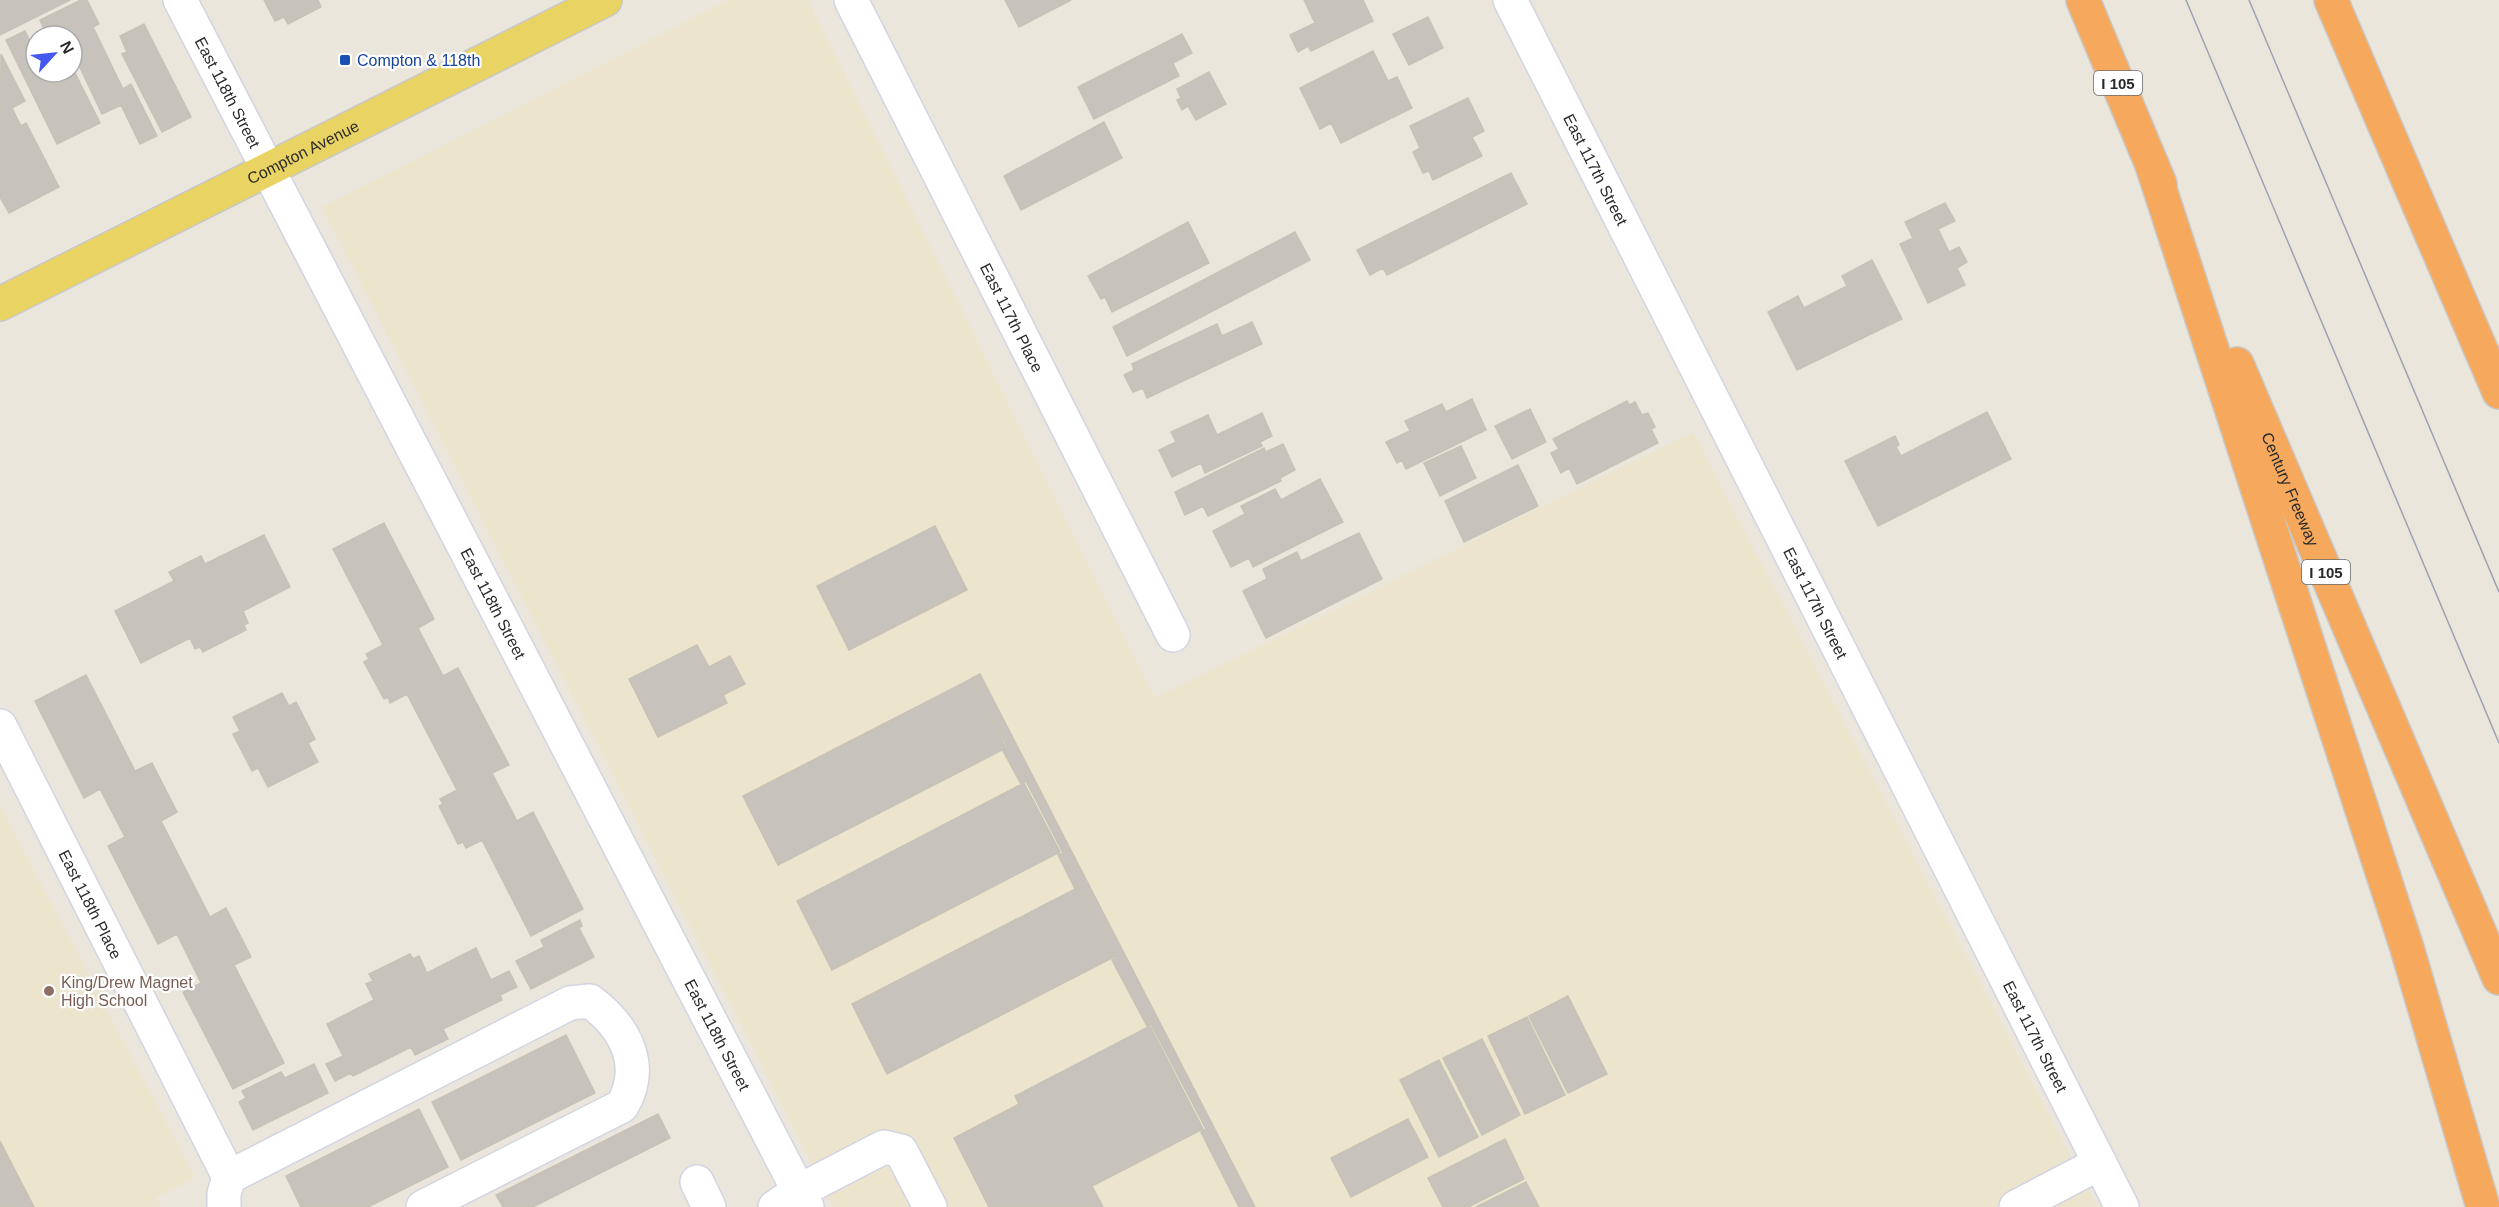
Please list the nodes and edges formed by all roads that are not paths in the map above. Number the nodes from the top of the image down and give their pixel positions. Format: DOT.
graph roads {
  1 [pos="180,0"];
  2 [pos="605,0"];
  3 [pos="850,0"];
  4 [pos="1509,0"];
  5 [pos="2083,0"];
  6 [pos="2331,0"];
  7 [pos="2152,165"];
  8 [pos="268,169"];
  9 [pos="0,304"];
  10 [pos="2499,392"];
  11 [pos="1173,635"];
  12 [pos="0,726"];
  13 [pos="2499,978"];
  14 [pos="2100,1163"];
  15 [pos="227,1192"];
  16 [pos="794,1202"];
  17 [pos="423,1207"];
  18 [pos="930,1207"];
  19 [pos="2016,1207"];
  20 [pos="2122,1207"];
  21 [pos="2483,1207"];
  1 -- 8 [label="street, East 118th Street"];
  2 -- 8 [label="main road, Compton Avenue"];
  3 -- 11 [label="street, East 117th Place"];
  4 -- 14 [label="street, East 117th Street"];
  5 -- 7 [label="highway, Century Freeway / I 105"];
  6 -- 10 [label="highway"];
  7 -- 13 [label="highway, Century Freeway / I 105"];
  7 -- 21 [label="highway"];
  8 -- 9 [label="main road, Compton Avenue"];
  8 -- 16 [label="street, East 118th Street"];
  12 -- 15 [label="street, East 118th Place"];
  14 -- 19 [label="street"];
  14 -- 20 [label="street, East 117th Street"];
  15 -- 17 [label="street"];
  16 -- 18 [label="street"];
}
